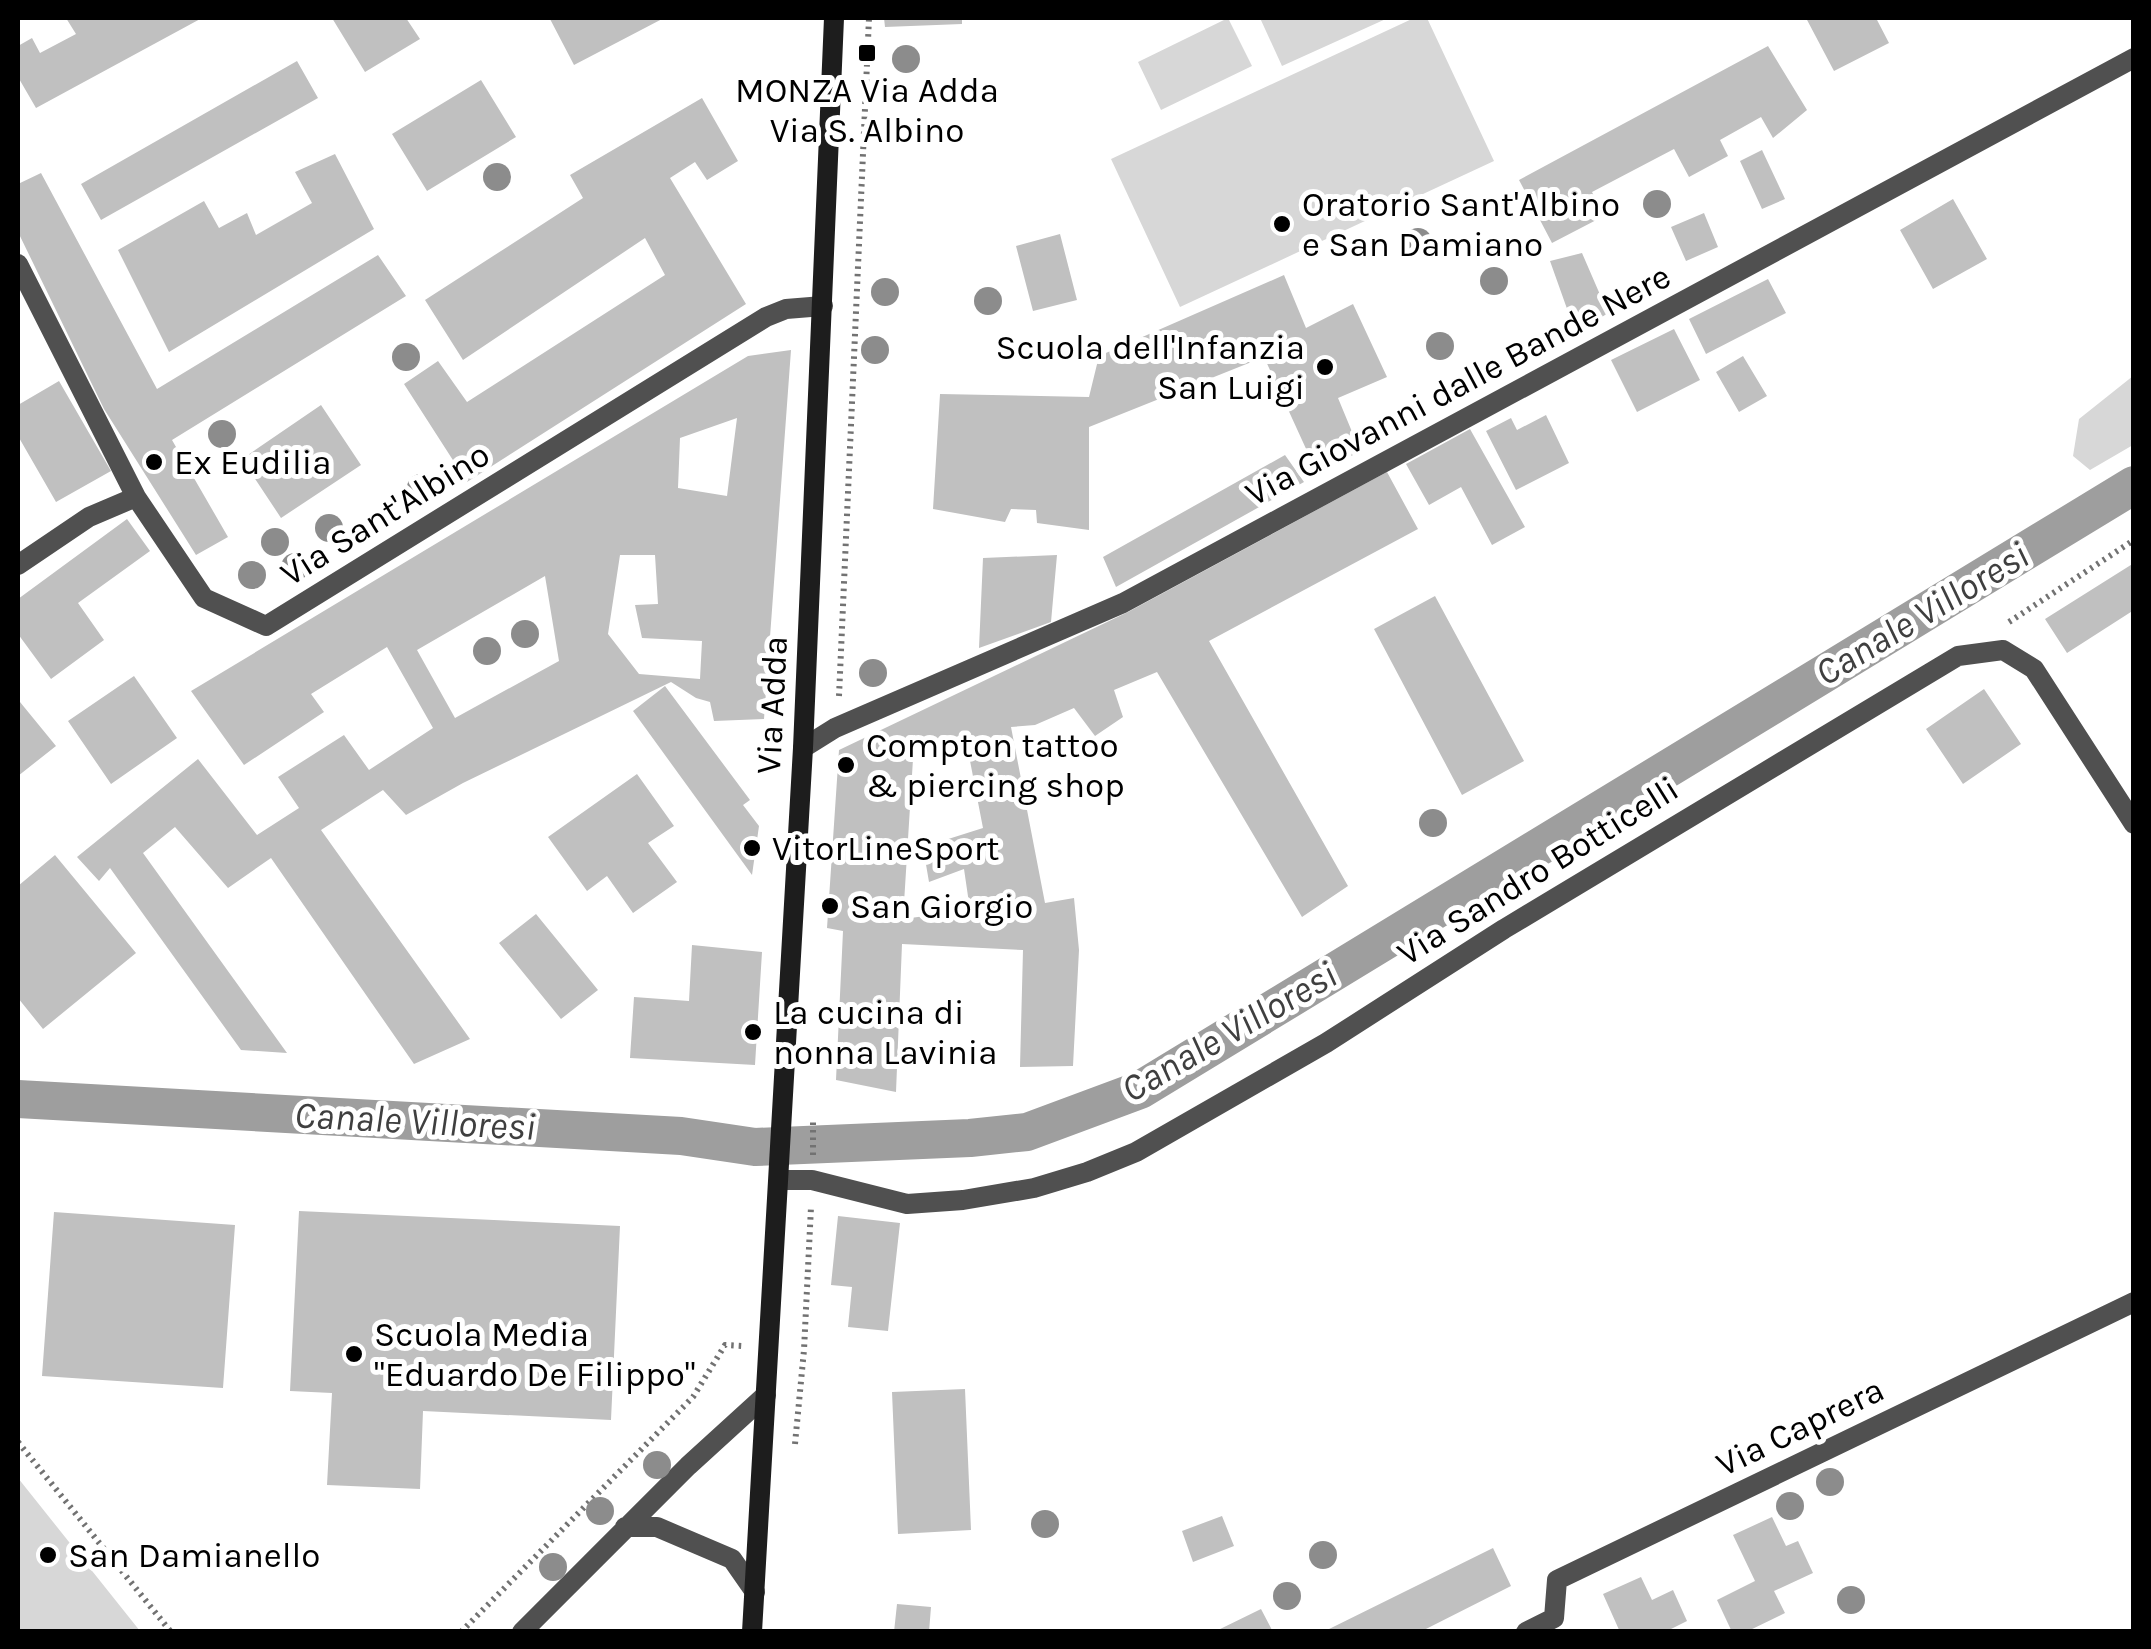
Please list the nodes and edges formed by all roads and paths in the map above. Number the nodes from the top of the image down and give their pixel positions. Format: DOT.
graph roads {
  1 [pos="834,18"];
  2 [pos="868,18"];
  3 [pos="2134,58"];
  4 [pos="18,264"];
  5 [pos="824,306"];
  6 [pos="136,497"];
  7 [pos="2134,540"];
  8 [pos="18,565"];
  9 [pos="2006,624"];
  10 [pos="839,696"];
  11 [pos="803,748"];
  12 [pos="2134,824"];
  13 [pos="780,1180"];
  14 [pos="2134,1302"];
  15 [pos="724,1344"];
  16 [pos="766,1394"];
  17 [pos="18,1442"];
  18 [pos="625,1527"];
  19 [pos="755,1592"];
  20 [pos="171,1632"];
  21 [pos="460,1632"];
  22 [pos="522,1632"];
  23 [pos="752,1632"];
  24 [pos="1526,1632"];
  1 -- 5 [label="main road, Via Adda"];
  2 -- 10 [label="path"];
  3 -- 11 [label="street, Via Giovanni dalle Bande Nere"];
  4 -- 6 [label="street"];
  5 -- 6 [label="street, Via Sant'Albino"];
  5 -- 11 [label="main road, Via Adda"];
  6 -- 8 [label="street"];
  7 -- 9 [label="path"];
  11 -- 13 [label="main road, Via Adda"];
  12 -- 13 [label="street, Via Sandro Botticelli"];
  13 -- 16 [label="main road, Via Adda"];
  14 -- 24 [label="street, Via Caprera"];
  15 -- 21 [label="path"];
  16 -- 18 [label="street"];
  16 -- 19 [label="main road, Via Adda"];
  17 -- 20 [label="path"];
  18 -- 19 [label="street"];
  18 -- 22 [label="street"];
  19 -- 23 [label="main road, Via Adda"];
}
